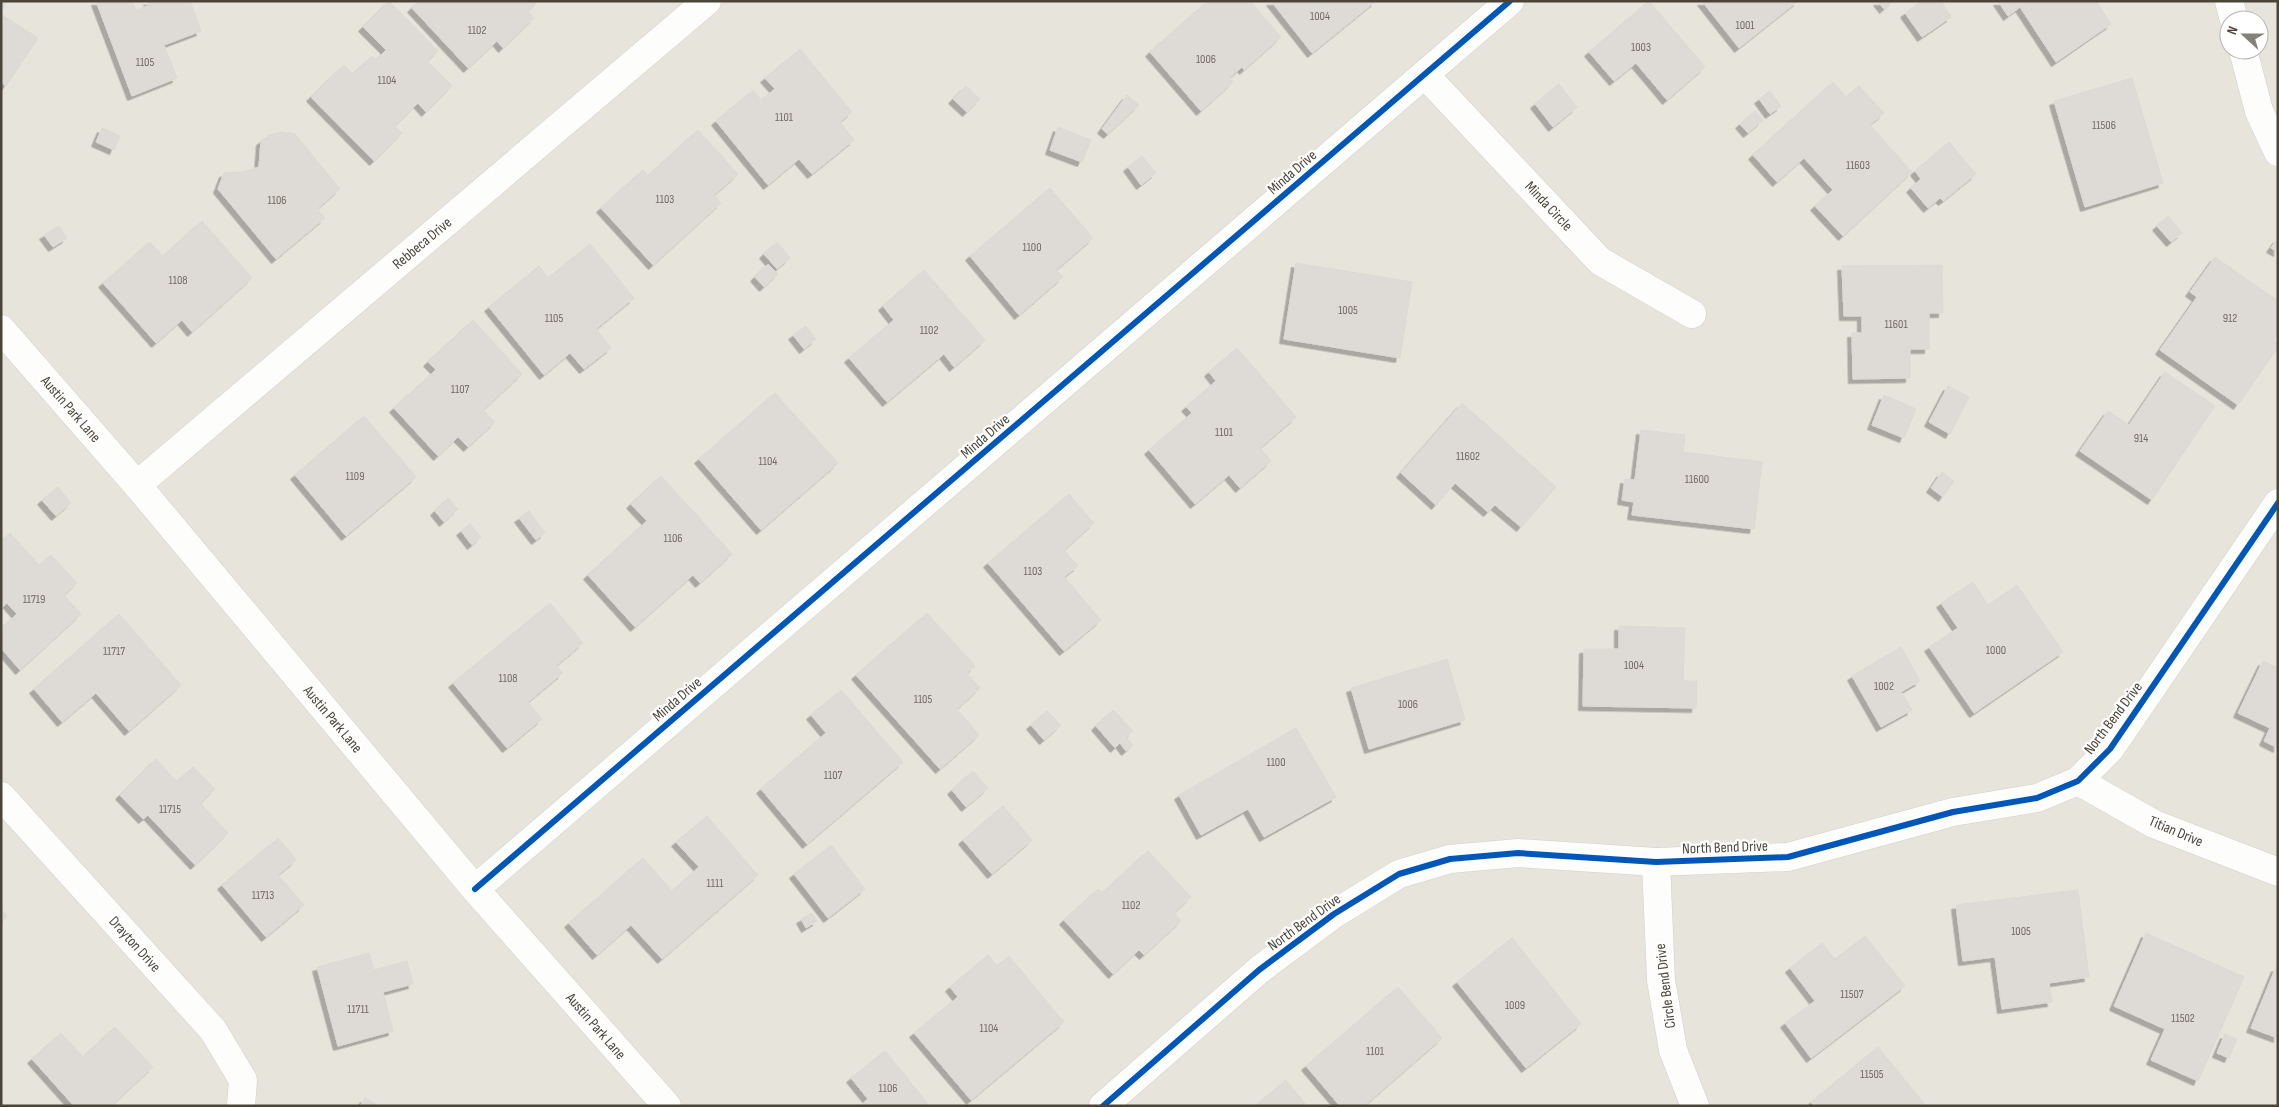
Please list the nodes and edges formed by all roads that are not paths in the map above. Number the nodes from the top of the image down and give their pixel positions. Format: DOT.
graph roads {
  1 [pos="707,1"];
  2 [pos="1510,1"];
  3 [pos="2245,60"];
  4 [pos="1425,75"];
  5 [pos="2278,152"];
  6 [pos="1692,314"];
  7 [pos="1,329"];
  8 [pos="137,486"];
  9 [pos="2278,503"];
  10 [pos="2078,781"];
  11 [pos="1,796"];
  12 [pos="1656,862"];
  13 [pos="2278,872"];
  14 [pos="475,889"];
  15 [pos="241,1106"];
  16 [pos="667,1106"];
  17 [pos="1103,1106"];
  18 [pos="1695,1106"];
  1 -- 8 [label="street, Rebbeca Drive"];
  2 -- 4 [label="street, Minda Drive"];
  3 -- 5 [label="street"];
  4 -- 6 [label="street, Minda Circle"];
  4 -- 14 [label="street, Minda Drive"];
  7 -- 8 [label="street, Austin Park Lane"];
  8 -- 14 [label="street, Austin Park Lane"];
  9 -- 10 [label="street, North Bend Drive"];
  10 -- 12 [label="street, North Bend Drive"];
  10 -- 13 [label="street, Titian Drive"];
  11 -- 15 [label="street, Drayton Drive"];
  12 -- 17 [label="street, North Bend Drive"];
  12 -- 18 [label="street, Circle Bend Drive"];
  14 -- 16 [label="street, Austin Park Lane"];
}
